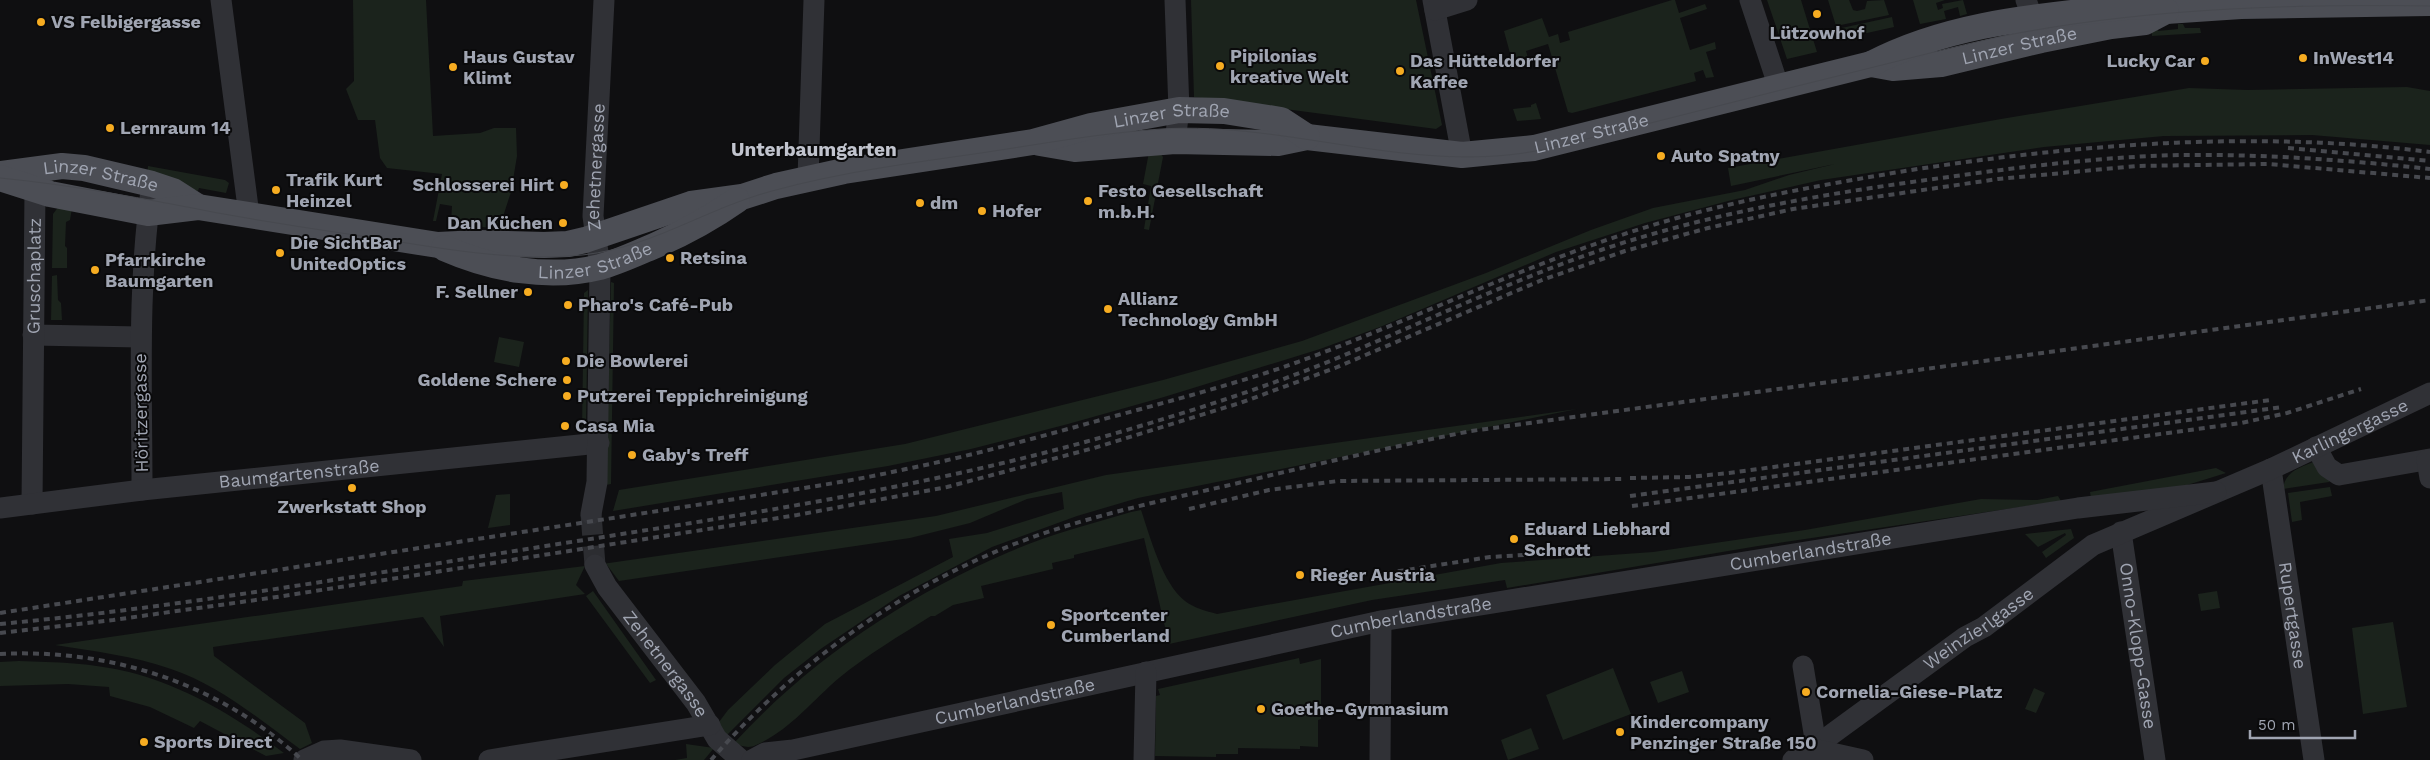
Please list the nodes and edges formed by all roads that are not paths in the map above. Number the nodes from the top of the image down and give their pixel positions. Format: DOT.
graph roads {
  1 [pos="221,0"];
  2 [pos="604,0"];
  3 [pos="814,0"];
  4 [pos="1175,0"];
  5 [pos="1467,0"];
  6 [pos="1750,0"];
  7 [pos="2228,3"];
  8 [pos="2430,3"];
  9 [pos="1434,5"];
  10 [pos="2033,19"];
  11 [pos="1779,88"];
  12 [pos="1179,110"];
  13 [pos="1307,137"];
  14 [pos="1175,141"];
  15 [pos="1033,142"];
  16 [pos="1462,155"];
  17 [pos="0,174"];
  18 [pos="0,178"];
  19 [pos="808,178"];
  20 [pos="41,179"];
  21 [pos="152,184"];
  22 [pos="742,197"];
  23 [pos="198,206"];
  24 [pos="148,213"];
  25 [pos="249,215"];
  26 [pos="596,237"];
  27 [pos="438,246"];
  28 [pos="600,267"];
  29 [pos="33,335"];
  30 [pos="140,337"];
  31 [pos="2430,393"];
  32 [pos="599,443"];
  33 [pos="2316,446"];
  34 [pos="2429,466"];
  35 [pos="2271,469"];
  36 [pos="142,490"];
  37 [pos="2216,492"];
  38 [pos="32,504"];
  39 [pos="0,508"];
  40 [pos="2078,508"];
  41 [pos="591,514"];
  42 [pos="2121,532"];
  43 [pos="595,565"];
  44 [pos="1381,620"];
  45 [pos="1803,666"];
  46 [pos="1146,672"];
  47 [pos="710,725"];
  48 [pos="786,755"];
  49 [pos="1818,755"];
  50 [pos="304,760"];
  51 [pos="411,760"];
  52 [pos="489,760"];
  53 [pos="740,760"];
  54 [pos="752,760"];
  55 [pos="1144,760"];
  56 [pos="1380,760"];
  57 [pos="1793,760"];
  58 [pos="1863,760"];
  59 [pos="2155,760"];
  60 [pos="2314,760"];
  1 -- 25 [label="street"];
  2 -- 26 [label="street, Zehetnergasse"];
  3 -- 19 [label="street"];
  4 -- 12 [label="street"];
  5 -- 9 [label="street"];
  6 -- 11 [label="street"];
  7 -- 8 [label="main road, Linzer Straße"];
  7 -- 10 [label="main road, Linzer Straße"];
  9 -- 16 [label="street"];
  10 -- 11 [label="main road, Linzer Straße"];
  11 -- 16 [label="main road, Linzer Straße"];
  12 -- 13 [label="main road, Linzer Straße"];
  12 -- 14 [label="street"];
  12 -- 15 [label="main road, Linzer Straße"];
  13 -- 14 [label="main road, Linzer Straße"];
  13 -- 16 [label="main road, Linzer Straße"];
  14 -- 15 [label="main road, Linzer Straße"];
  15 -- 19 [label="main road, Linzer Straße"];
  17 -- 20 [label="main road, Linzer Straße"];
  18 -- 20 [label="main road, Linzer Straße"];
  19 -- 22 [label="main road, Linzer Straße"];
  20 -- 21 [label="main road, Linzer Straße"];
  20 -- 24 [label="main road, Linzer Straße"];
  20 -- 29 [label="street, Gruschaplatz"];
  21 -- 23 [label="main road, Linzer Straße"];
  21 -- 24 [label="street"];
  22 -- 26 [label="main road, Linzer Straße"];
  22 -- 28 [label="main road, Linzer Straße"];
  23 -- 24 [label="main road, Linzer Straße"];
  23 -- 25 [label="main road, Linzer Straße"];
  24 -- 30 [label="street"];
  25 -- 27 [label="main road, Linzer Straße"];
  26 -- 27 [label="main road, Linzer Straße"];
  26 -- 28 [label="street, Zehetnergasse"];
  27 -- 28 [label="main road, Linzer Straße"];
  28 -- 32 [label="street, Zehetnergasse"];
  29 -- 30 [label="street, Gruschaplatz"];
  29 -- 38 [label="street"];
  30 -- 36 [label="street, Höritzergasse"];
  31 -- 33 [label="street, Karlingergasse"];
  32 -- 36 [label="street, Baumgartenstraße"];
  32 -- 41 [label="street, Zehetnergasse"];
  33 -- 34 [label="street"];
  33 -- 35 [label="street, Karlingergasse"];
  35 -- 37 [label="street, Cumberlandstraße"];
  35 -- 60 [label="street, Rupertgasse"];
  36 -- 38 [label="street, Baumgartenstraße"];
  37 -- 40 [label="street, Cumberlandstraße"];
  37 -- 42 [label="street, Cumberlandstraße"];
  38 -- 39 [label="street, Baumgartenstraße"];
  40 -- 42 [label="street"];
  40 -- 44 [label="street, Cumberlandstraße"];
  42 -- 49 [label="street, Weinzierlgasse"];
  42 -- 59 [label="street, Onno-Klopp-Gasse"];
  43 -- 47 [label="street, Zehetnergasse"];
  44 -- 46 [label="street, Cumberlandstraße"];
  44 -- 56 [label="street"];
  45 -- 49 [label="street"];
  46 -- 48 [label="street, Cumberlandstraße"];
  46 -- 55 [label="street"];
  47 -- 52 [label="street"];
  47 -- 53 [label="street, Zehetnergasse"];
  48 -- 54 [label="street, Cumberlandstraße"];
  49 -- 57 [label="street"];
  49 -- 58 [label="street"];
  50 -- 51 [label="street"];
}
